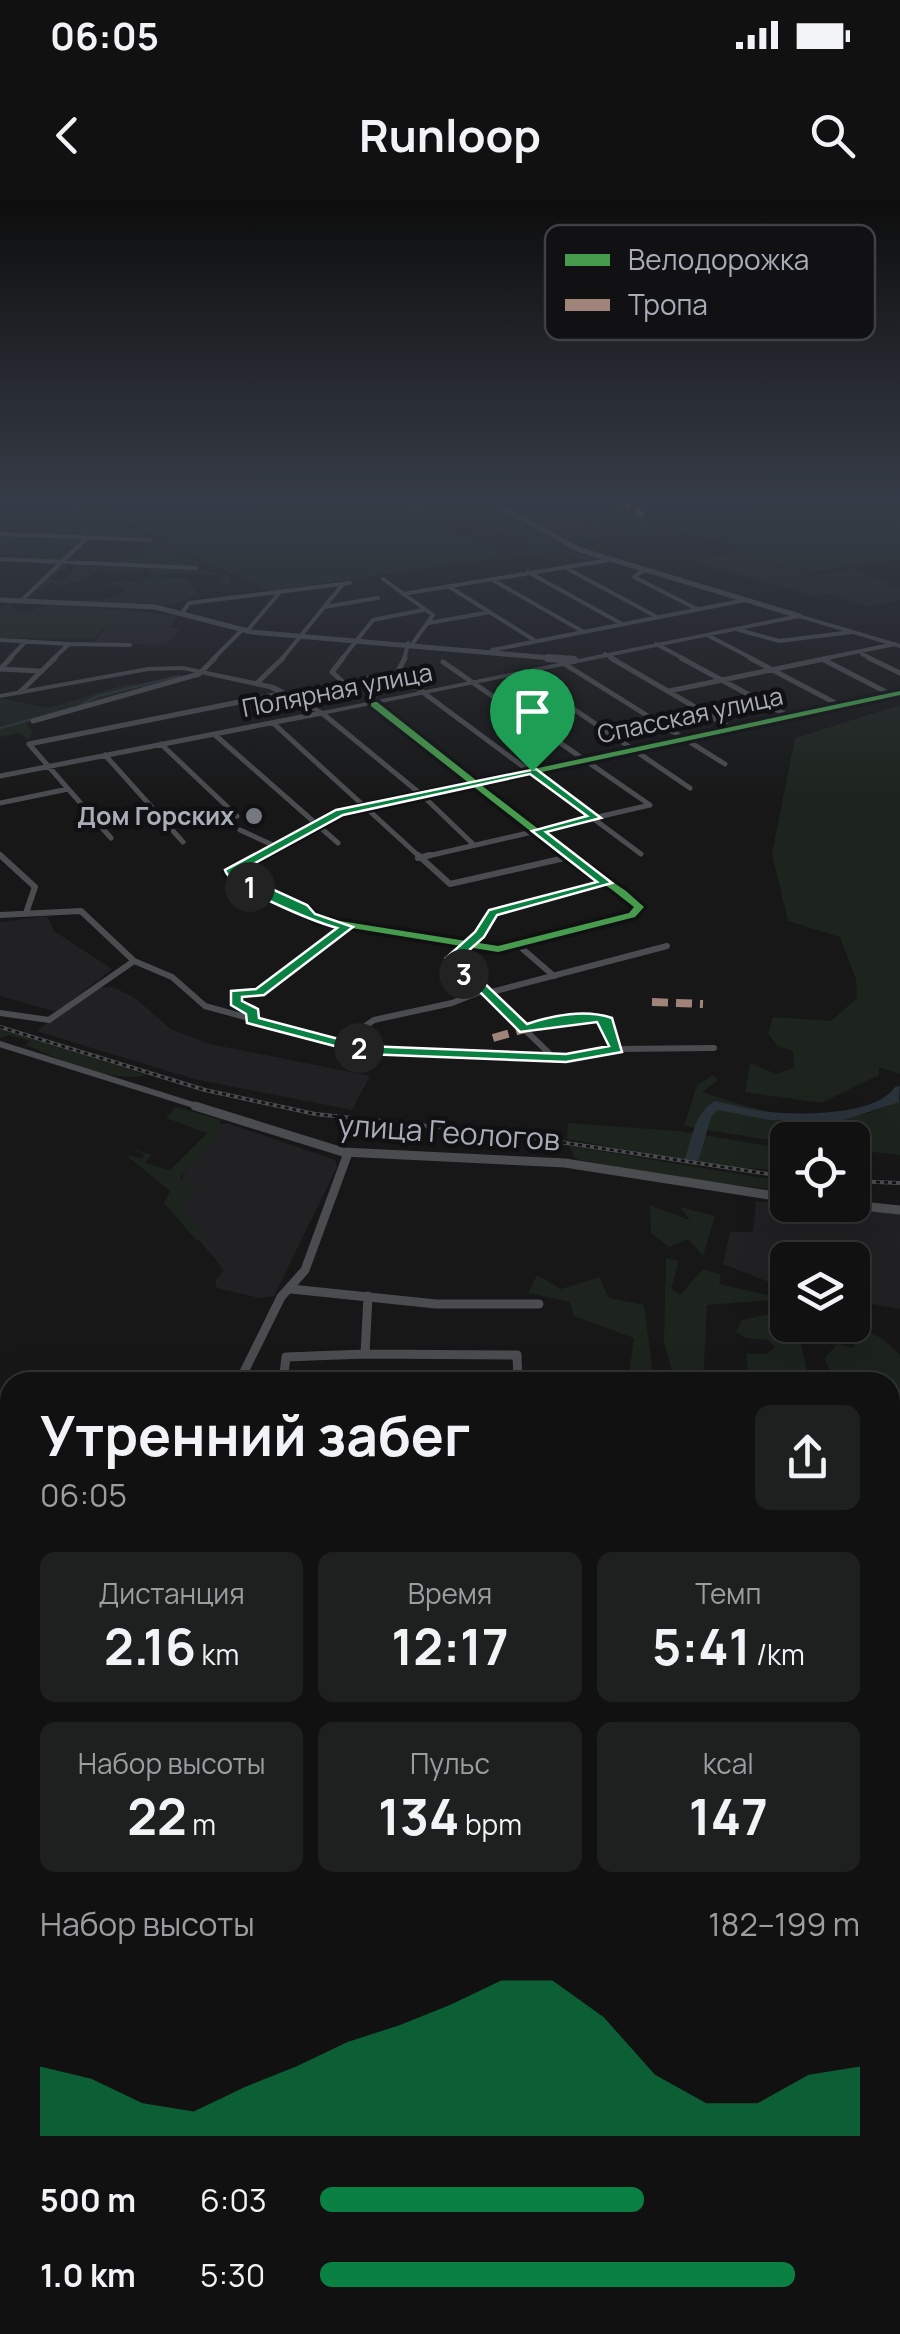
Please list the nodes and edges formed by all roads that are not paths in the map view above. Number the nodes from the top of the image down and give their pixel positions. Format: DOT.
graph roads {
  1 [pos="56,603"];
  2 [pos="192,603"];
  3 [pos="270,603"];
  4 [pos="327,603"];
  5 [pos="347,603"];
  6 [pos="414,603"];
  7 [pos="474,603"];
  8 [pos="533,603"];
  9 [pos="583,603"];
  10 [pos="630,603"];
  11 [pos="684,603"];
  12 [pos="732,603"];
  13 [pos="755,603"];
  14 [pos="324,606"];
  15 [pos="697,609"];
  16 [pos="423,610"];
  17 [pos="490,612"];
  18 [pos="182,613"];
  19 [pos="799,616"];
  20 [pos="657,617"];
  21 [pos="429,623"];
  22 [pos="622,624"];
  23 [pos="736,629"];
  24 [pos="245,631"];
  25 [pos="582,631"];
  26 [pos="852,632"];
  27 [pos="707,634"];
  28 [pos="298,636"];
  29 [pos="355,639"];
  30 [pos="0,640"];
  31 [pos="534,640"];
  32 [pos="26,641"];
  33 [pos="411,643"];
  34 [pos="69,644"];
  35 [pos="656,644"];
  36 [pos="130,645"];
  37 [pos="897,645"];
  38 [pos="492,650"];
  39 [pos="861,653"];
  40 [pos="605,654"];
  41 [pos="535,657"];
  42 [pos="574,660"];
  43 [pos="824,660"];
  44 [pos="443,662"];
  45 [pos="562,663"];
  46 [pos="552,666"];
  47 [pos="1,668"];
  48 [pos="773,670"];
  49 [pos="38,671"];
  50 [pos="204,672"];
  51 [pos="397,672"];
  52 [pos="900,673"];
  53 [pos="522,674"];
  54 [pos="722,680"];
  55 [pos="257,682"];
  56 [pos="343,682"];
  57 [pos="474,684"];
  58 [pos="669,691"];
  59 [pos="20,692"];
  60 [pos="286,693"];
  61 [pos="427,694"];
  62 [pos="896,694"];
  63 [pos="0,696"];
  64 [pos="374,704"];
  65 [pos="841,706"];
  66 [pos="322,713"];
  67 [pos="793,717"];
  68 [pos="33,721"];
  69 [pos="273,723"];
  70 [pos="731,728"];
  71 [pos="214,734"];
  72 [pos="683,739"];
  73 [pos="161,744"];
  74 [pos="634,749"];
  75 [pos="106,755"];
  76 [pos="583,760"];
  77 [pos="724,764"];
  78 [pos="48,767"];
  79 [pos="532,771"];
  80 [pos="0,776"];
  81 [pos="476,784"];
  82 [pos="690,788"];
  83 [pos="68,790"];
  84 [pos="422,795"];
  85 [pos="0,803"];
  86 [pos="362,808"];
  87 [pos="237,816"];
  88 [pos="596,818"];
  89 [pos="314,825"];
  90 [pos="240,830"];
  91 [pos="537,831"];
  92 [pos="111,838"];
  93 [pos="183,842"];
  94 [pos="338,843"];
  95 [pos="474,845"];
  96 [pos="275,846"];
  97 [pos="641,854"];
  98 [pos="0,855"];
  99 [pos="569,857"];
  100 [pos="418,858"];
  101 [pos="606,883"];
  102 [pos="27,910"];
  103 [pos="0,915"];
  104 [pos="347,927"];
  105 [pos="467,943"];
  106 [pos="518,945"];
  107 [pos="667,946"];
  108 [pos="134,961"];
  109 [pos="554,976"];
  110 [pos="483,993"];
  111 [pos="0,1013"];
  112 [pos="252,1020"];
  113 [pos="607,1021"];
  114 [pos="525,1029"];
  115 [pos="0,1044"];
  116 [pos="340,1044"];
  117 [pos="714,1048"];
  118 [pos="617,1049"];
  119 [pos="554,1058"];
  120 [pos="348,1154"];
  121 [pos="770,1195"];
  122 [pos="870,1207"];
  123 [pos="900,1210"];
  124 [pos="291,1288"];
  125 [pos="368,1296"];
  126 [pos="539,1304"];
  127 [pos="365,1354"];
  128 [pos="244,1372"];
  129 [pos="284,1372"];
  130 [pos="518,1372"];
  1 -- 18 [label="street"];
  2 -- 18 [label="street"];
  3 -- 24 [label="street"];
  4 -- 14 [label="street"];
  5 -- 14 [label="street"];
  6 -- 16 [label="street"];
  7 -- 17 [label="street"];
  8 -- 25 [label="street"];
  9 -- 22 [label="street"];
  10 -- 20 [label="street"];
  11 -- 15 [label="street"];
  12 -- 15 [label="street"];
  13 -- 19 [label="street"];
  14 -- 28 [label="street"];
  15 -- 20 [label="street"];
  16 -- 21 [label="street"];
  16 -- 29 [label="street"];
  17 -- 21 [label="street"];
  17 -- 31 [label="street"];
  18 -- 24 [label="street"];
  19 -- 23 [label="main road, Полярная улица"];
  19 -- 26 [label="main road"];
  20 -- 22 [label="street"];
  21 -- 33 [label="street"];
  22 -- 25 [label="street"];
  23 -- 26 [label="street"];
  23 -- 27 [label="main road, Полярная улица"];
  24 -- 28 [label="street"];
  24 -- 50 [label="street"];
  25 -- 31 [label="street"];
  26 -- 37 [label="main road"];
  27 -- 35 [label="main road, Полярная улица"];
  27 -- 48 [label="street"];
  28 -- 29 [label="street"];
  28 -- 55 [label="street"];
  29 -- 33 [label="street"];
  29 -- 56 [label="street"];
  30 -- 32 [label="street"];
  31 -- 38 [label="street"];
  32 -- 34 [label="street"];
  32 -- 47 [label="street"];
  33 -- 38 [label="street"];
  33 -- 51 [label="street"];
  34 -- 36 [label="street"];
  34 -- 49 [label="street"];
  35 -- 40 [label="main road, Полярная улица"];
  35 -- 54 [label="street"];
  37 -- 39 [label="street"];
  38 -- 41 [label="street"];
  39 -- 43 [label="street"];
  39 -- 52 [label="street"];
  40 -- 42 [label="main road, Полярная улица"];
  40 -- 58 [label="street"];
  41 -- 42 [label="street"];
  41 -- 46 [label="street"];
  42 -- 45 [label="main road, Полярная улица"];
  43 -- 48 [label="street"];
  43 -- 62 [label="street"];
  44 -- 57 [label="street"];
  45 -- 46 [label="main road, Полярная улица"];
  45 -- 72 [label="street"];
  46 -- 53 [label="main road, Полярная улица"];
  47 -- 49 [label="street"];
  48 -- 54 [label="street"];
  48 -- 65 [label="street"];
  49 -- 59 [label="street"];
  50 -- 55 [label="main road"];
  50 -- 59 [label="main road"];
  50 -- 68 [label="street"];
  51 -- 56 [label="street"];
  51 -- 61 [label="street"];
  53 -- 57 [label="main road, Полярная улица"];
  53 -- 74 [label="street"];
  54 -- 58 [label="street"];
  54 -- 67 [label="street"];
  55 -- 60 [label="main road"];
  56 -- 60 [label="street"];
  57 -- 61 [label="main road, Полярная улица"];
  57 -- 76 [label="street"];
  58 -- 70 [label="street"];
  59 -- 63 [label="main road"];
  60 -- 66 [label="main road"];
  60 -- 78 [label="street"];
  61 -- 64 [label="main road, Полярная улица"];
  61 -- 79 [label="street"];
  62 -- 65 [label="street, Спасская улица"];
  64 -- 66 [label="main road, Полярная улица"];
  64 -- 81 [label="street"];
  65 -- 67 [label="street, Спасская улица"];
  66 -- 69 [label="street, Полярная улица"];
  66 -- 84 [label="street"];
  67 -- 70 [label="street, Спасская улица"];
  69 -- 71 [label="street, Полярная улица"];
  69 -- 86 [label="street"];
  70 -- 72 [label="street, Спасская улица"];
  71 -- 73 [label="street, Полярная улица"];
  71 -- 89 [label="street"];
  72 -- 74 [label="street, Спасская улица"];
  72 -- 77 [label="street"];
  73 -- 75 [label="street, Полярная улица"];
  73 -- 87 [label="street"];
  74 -- 76 [label="street, Спасская улица"];
  74 -- 82 [label="street"];
  75 -- 78 [label="street, Полярная улица"];
  75 -- 93 [label="street"];
  76 -- 79 [label="street, Спасская улица"];
  76 -- 88 [label="street"];
  78 -- 80 [label="street, Полярная улица"];
  78 -- 83 [label="street"];
  79 -- 81 [label="street, Спасская улица"];
  79 -- 88 [label="street"];
  81 -- 84 [label="street, Спасская улица"];
  81 -- 91 [label="street"];
  83 -- 85 [label="street"];
  83 -- 92 [label="street"];
  84 -- 86 [label="street, Спасская улица"];
  84 -- 95 [label="street"];
  86 -- 89 [label="street, Спасская улица"];
  86 -- 100 [label="street"];
  88 -- 91 [label="street"];
  88 -- 97 [label="street"];
  89 -- 94 [label="street"];
  89 -- 96 [label="street, Спасская улица"];
  90 -- 96 [label="street"];
  91 -- 95 [label="street"];
  91 -- 99 [label="street"];
  95 -- 100 [label="street"];
  96 -- 104 [label="street, Спасская улица"];
  98 -- 102 [label="street"];
  99 -- 100 [label="street"];
  99 -- 101 [label="street"];
  101 -- 105 [label="street"];
  101 -- 106 [label="street"];
  102 -- 103 [label="street"];
  102 -- 108 [label="street"];
  104 -- 105 [label="street"];
  104 -- 112 [label="street"];
  105 -- 106 [label="street"];
  105 -- 110 [label="street"];
  106 -- 109 [label="street"];
  107 -- 109 [label="street"];
  108 -- 111 [label="street"];
  108 -- 112 [label="street"];
  109 -- 110 [label="street"];
  110 -- 114 [label="street"];
  110 -- 116 [label="street"];
  112 -- 116 [label="street"];
  113 -- 114 [label="street"];
  113 -- 118 [label="street"];
  114 -- 119 [label="street"];
  115 -- 120 [label="street, улица Геологов"];
  116 -- 119 [label="street"];
  117 -- 118 [label="street"];
  118 -- 119 [label="street"];
  120 -- 121 [label="street, улица Геологов"];
  120 -- 124 [label="street"];
  122 -- 123 [label="street"];
  124 -- 125 [label="street"];
  124 -- 128 [label="street"];
  125 -- 126 [label="street"];
  125 -- 127 [label="street"];
  127 -- 129 [label="street"];
  127 -- 130 [label="street"];
}
